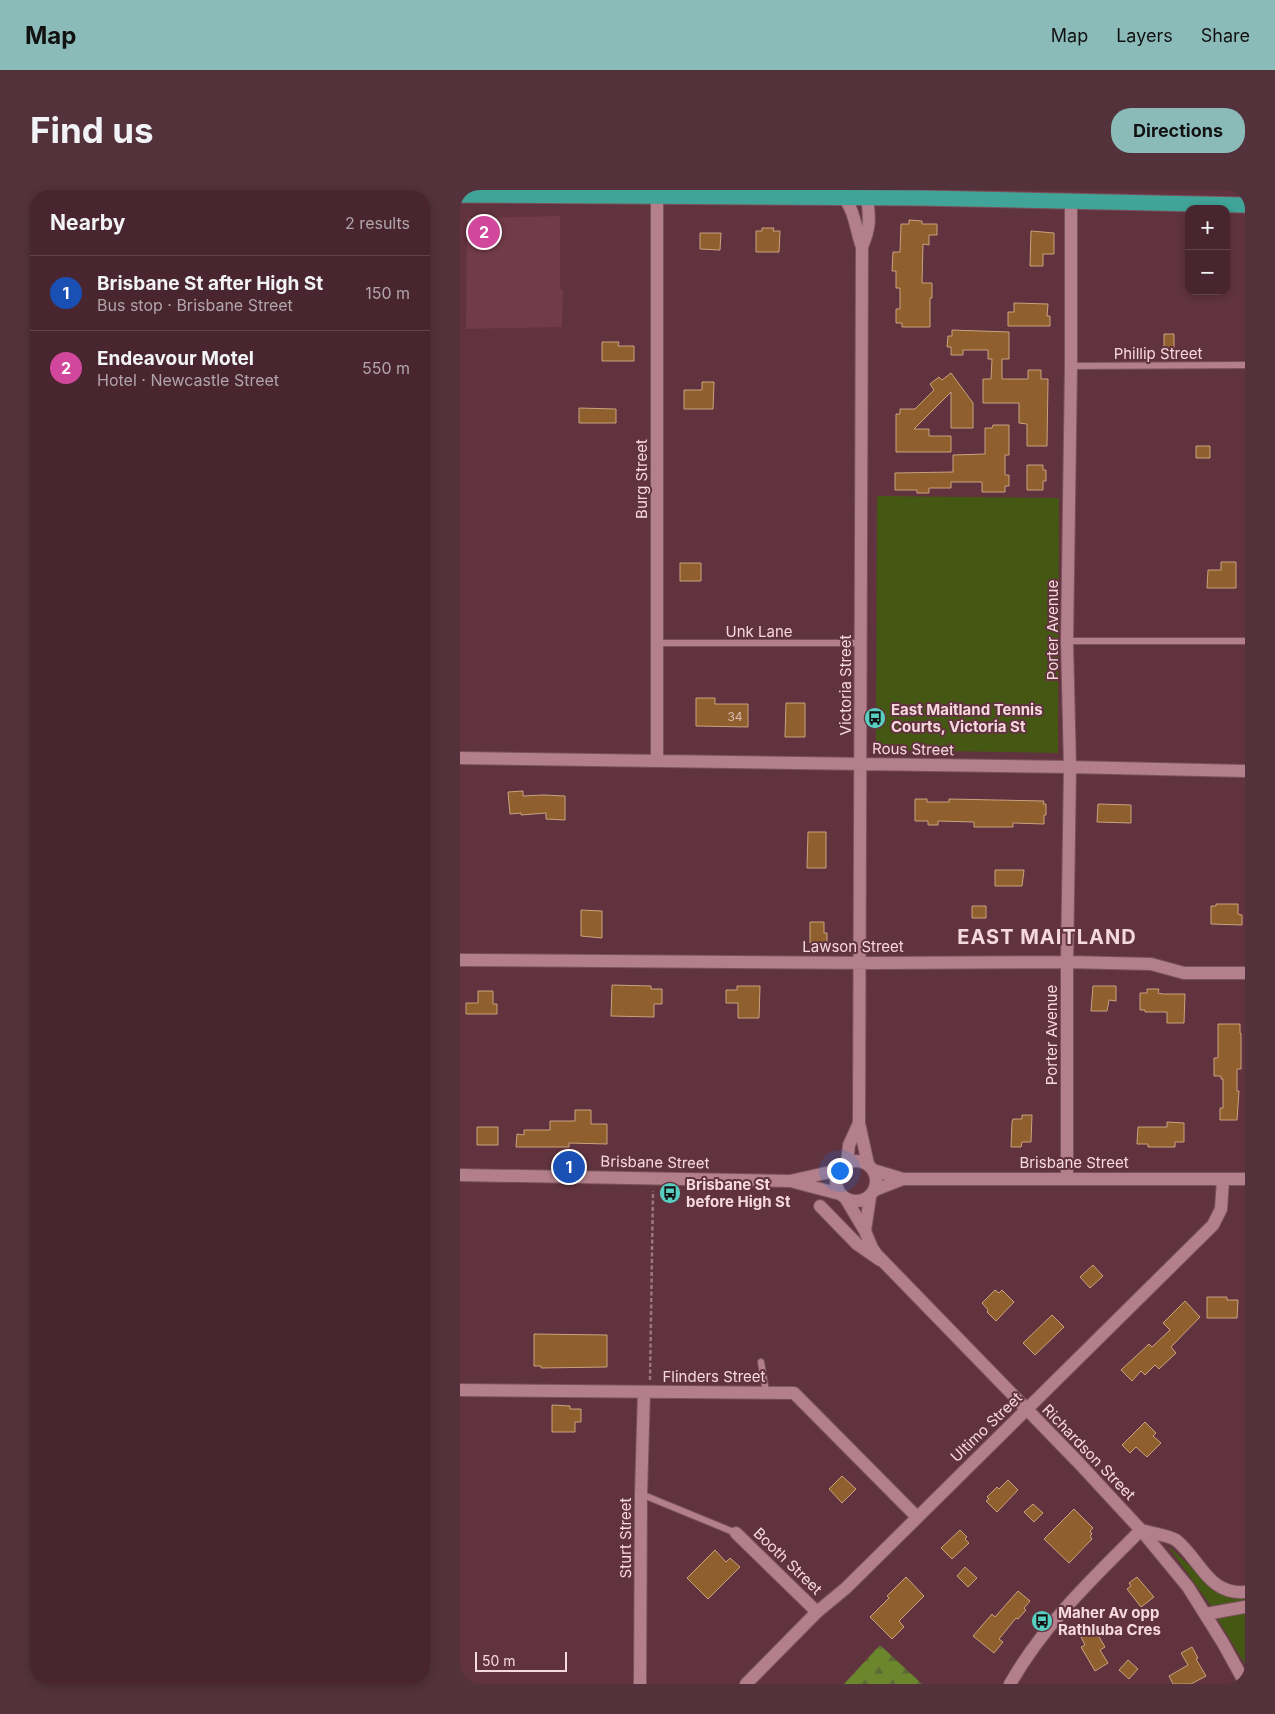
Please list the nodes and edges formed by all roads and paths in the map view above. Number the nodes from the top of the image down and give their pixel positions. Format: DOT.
graph roads {
  1 [pos="849,194"];
  2 [pos="870,194"];
  3 [pos="460,195"];
  4 [pos="657,197"];
  5 [pos="1071,203"];
  6 [pos="1245,205"];
  7 [pos="862,247"];
  8 [pos="1245,365"];
  9 [pos="1071,366"];
  10 [pos="1067,641"];
  11 [pos="1245,641"];
  12 [pos="657,643"];
  13 [pos="861,643"];
  14 [pos="460,758"];
  15 [pos="657,760"];
  16 [pos="861,764"];
  17 [pos="1070,766"];
  18 [pos="1245,771"];
  19 [pos="460,960"];
  20 [pos="1067,962"];
  21 [pos="860,963"];
  22 [pos="1245,973"];
  23 [pos="859,1123"];
  24 [pos="843,1167"];
  25 [pos="870,1167"];
  26 [pos="460,1174"];
  27 [pos="653,1178"];
  28 [pos="1067,1178"];
  29 [pos="1223,1178"];
  30 [pos="903,1179"];
  31 [pos="1245,1179"];
  32 [pos="790,1181"];
  33 [pos="872,1193"];
  34 [pos="843,1196"];
  35 [pos="820,1206"];
  36 [pos="865,1231"];
  37 [pos="884,1263"];
  38 [pos="761,1362"];
  39 [pos="460,1390"];
  40 [pos="646,1392"];
  41 [pos="766,1392"];
  42 [pos="1027,1410"];
  43 [pos="641,1494"];
  44 [pos="917,1517"];
  45 [pos="1142,1530"];
  46 [pos="736,1533"];
  47 [pos="1245,1592"];
  48 [pos="1245,1607"];
  49 [pos="817,1612"];
  50 [pos="1206,1614"];
  51 [pos="1015,1682"];
  52 [pos="640,1684"];
  53 [pos="746,1684"];
  54 [pos="1245,1684"];
  1 -- 2 [label="highway"];
  1 -- 4 [label="highway"];
  1 -- 7 [label="street, Victoria Street"];
  2 -- 5 [label="highway"];
  2 -- 7 [label="street, Victoria Street"];
  3 -- 4 [label="highway"];
  4 -- 12 [label="street, Burg Street"];
  5 -- 6 [label="highway"];
  5 -- 9 [label="street, Porter Avenue"];
  7 -- 13 [label="street, Victoria Street"];
  8 -- 9 [label="lane, Phillip Street"];
  9 -- 10 [label="street, Porter Avenue"];
  10 -- 11 [label="lane"];
  10 -- 17 [label="street, Porter Avenue"];
  12 -- 13 [label="lane, Unk Lane"];
  12 -- 15 [label="street, Burg Street"];
  13 -- 16 [label="street, Victoria Street"];
  14 -- 15 [label="street, Rous Street"];
  15 -- 16 [label="street, Rous Street"];
  16 -- 17 [label="street, Rous Street"];
  16 -- 21 [label="street, Victoria Street"];
  17 -- 18 [label="street, Rous Street"];
  17 -- 20 [label="street, Porter Avenue"];
  19 -- 21 [label="street, Lawson Street"];
  20 -- 21 [label="street, Lawson Street"];
  20 -- 22 [label="street, Lawson Street"];
  20 -- 28 [label="street, Porter Avenue"];
  21 -- 23 [label="street, Victoria Street"];
  23 -- 24 [label="street, Victoria Street"];
  23 -- 25 [label="street, Victoria Street"];
  24 -- 25 [label="street"];
  24 -- 32 [label="street, Brisbane Street"];
  24 -- 34 [label="street"];
  25 -- 30 [label="street, Brisbane Street"];
  25 -- 33 [label="street"];
  26 -- 27 [label="street, Brisbane Street"];
  27 -- 32 [label="street, Brisbane Street"];
  27 -- 40 [label="path"];
  28 -- 29 [label="street, Brisbane Street"];
  28 -- 30 [label="street, Brisbane Street"];
  29 -- 31 [label="street, Brisbane Street"];
  29 -- 42 [label="street, Ultimo Street"];
  30 -- 33 [label="street, Brisbane Street"];
  32 -- 34 [label="street, Brisbane Street"];
  33 -- 34 [label="street"];
  33 -- 36 [label="street"];
  34 -- 36 [label="street, Richardson Street"];
  35 -- 37 [label="street, Richardson Street"];
  36 -- 37 [label="street, Richardson Street"];
  37 -- 42 [label="street, Richardson Street"];
  38 -- 41 [label="lane"];
  39 -- 40 [label="street, Flinders Street"];
  40 -- 41 [label="street, Flinders Street"];
  40 -- 43 [label="street, Sturt Street"];
  41 -- 44 [label="street, Flinders Street"];
  42 -- 44 [label="street, Ultimo Street"];
  42 -- 45 [label="street, Richardson Street"];
  43 -- 46 [label="lane"];
  43 -- 52 [label="street, Sturt Street"];
  44 -- 49 [label="street, Ultimo Street"];
  45 -- 47 [label="street"];
  45 -- 50 [label="street, Richardson Street"];
  45 -- 51 [label="street"];
  46 -- 49 [label="street, Booth Street"];
  48 -- 50 [label="street"];
  49 -- 53 [label="street, Ultimo Street"];
  50 -- 54 [label="street, Richardson Street"];
}
